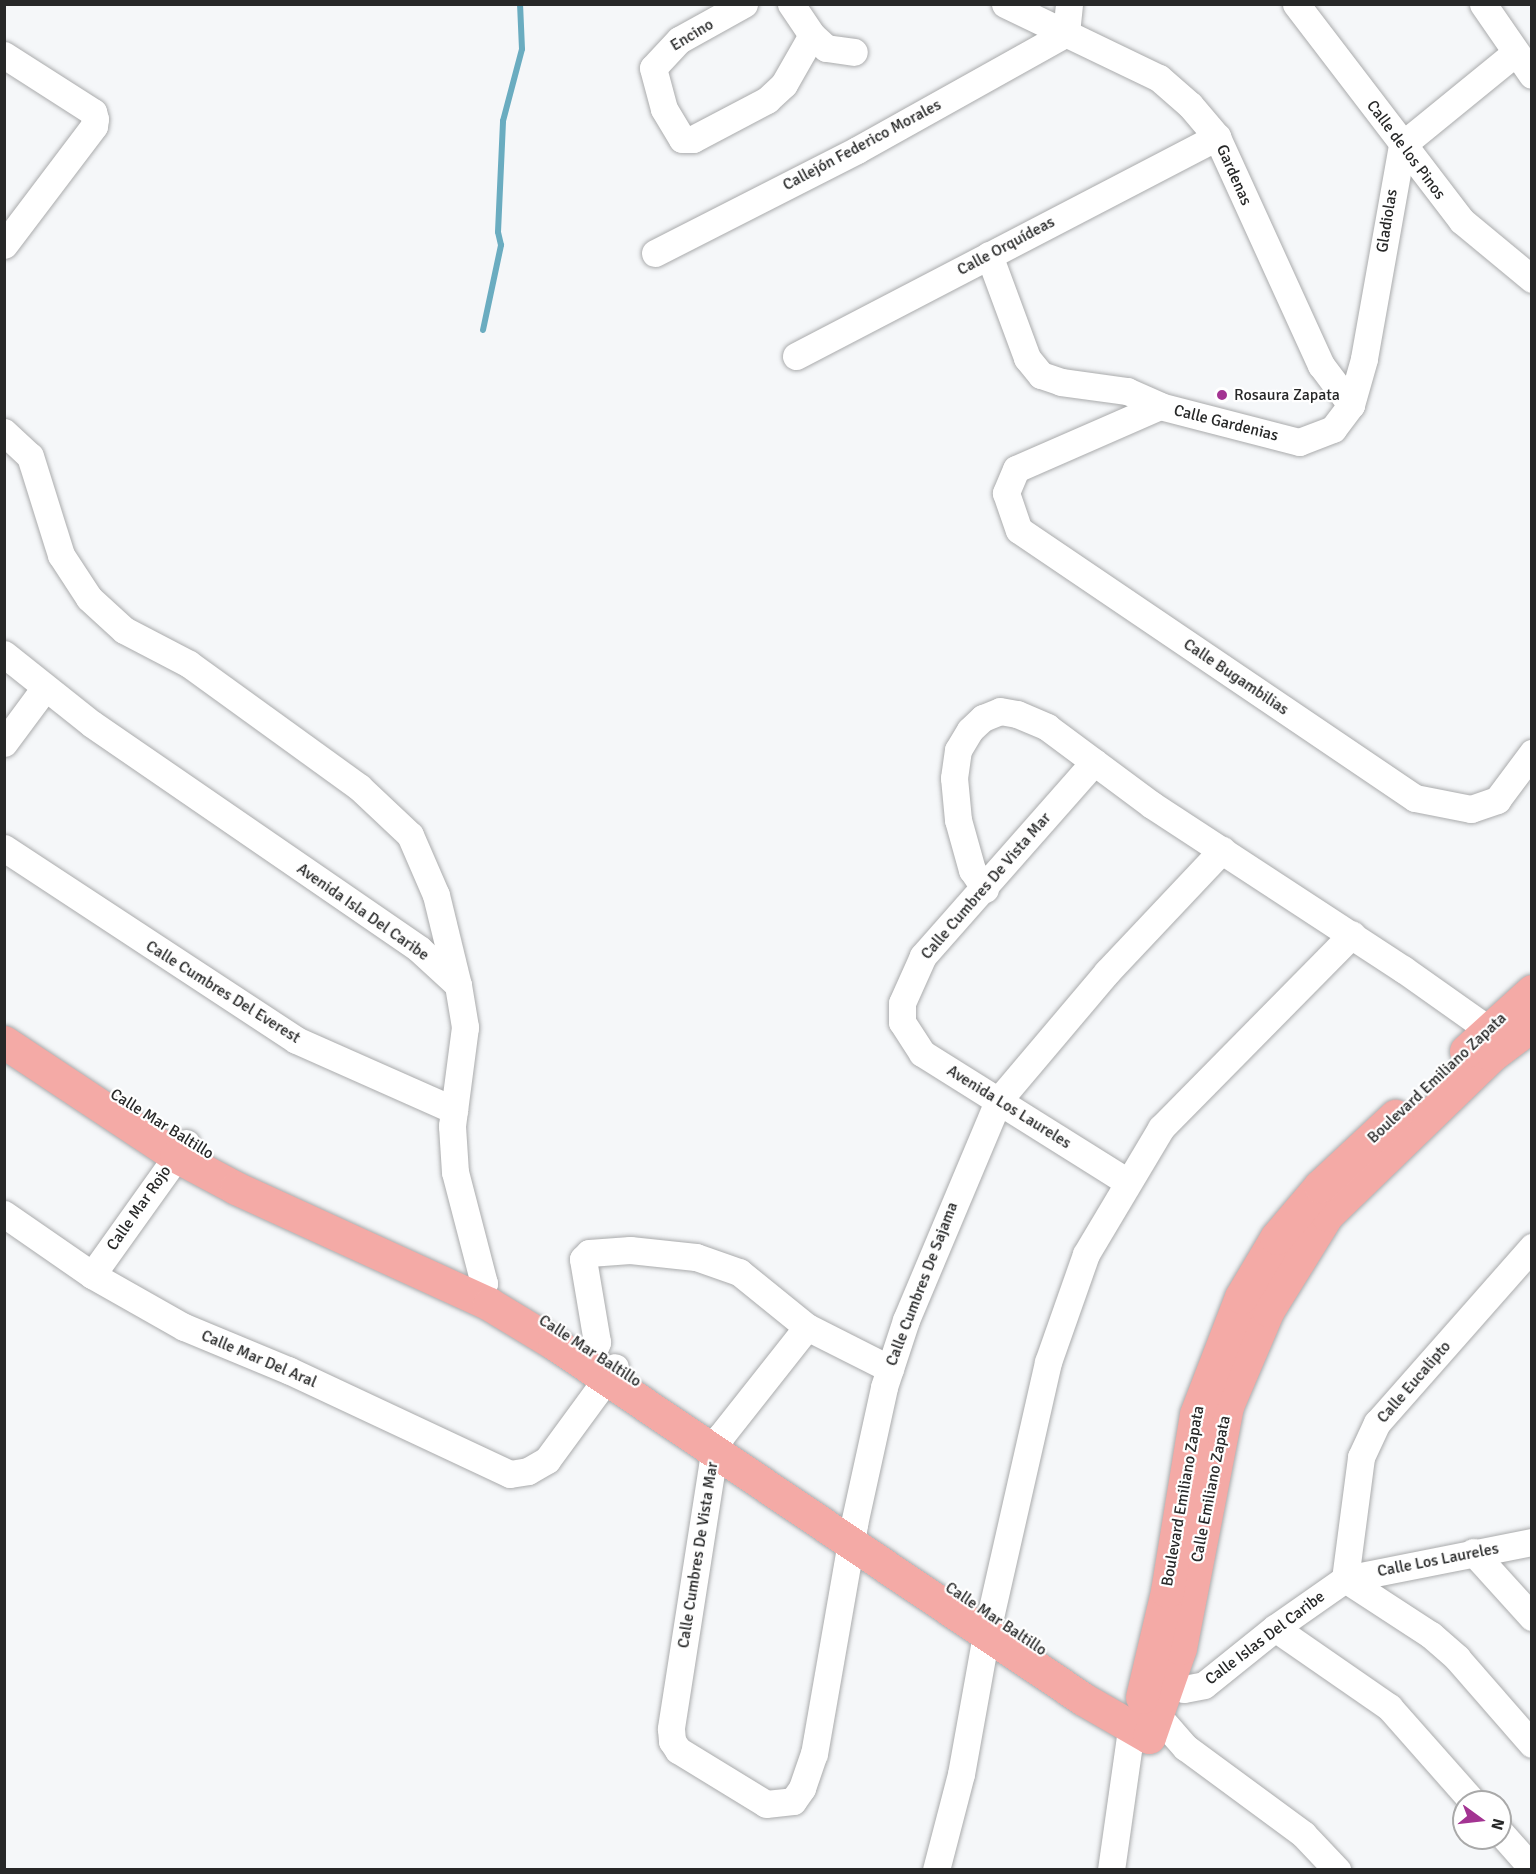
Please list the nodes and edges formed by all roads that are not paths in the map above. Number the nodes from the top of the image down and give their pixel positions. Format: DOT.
graph roads {
  1 [pos="744,4"];
  2 [pos="791,4"];
  3 [pos="1005,4"];
  4 [pos="1069,4"];
  5 [pos="1296,4"];
  6 [pos="1483,4"];
  7 [pos="1066,33"];
  8 [pos="812,35"];
  9 [pos="854,52"];
  10 [pos="1515,53"];
  11 [pos="4,55"];
  12 [pos="1532,75"];
  13 [pos="1217,137"];
  14 [pos="1402,145"];
  15 [pos="4,245"];
  16 [pos="655,253"];
  17 [pos="989,255"];
  18 [pos="1532,279"];
  19 [pos="796,356"];
  20 [pos="1351,405"];
  21 [pos="1160,406"];
  22 [pos="4,432"];
  23 [pos="1006,493"];
  24 [pos="4,654"];
  25 [pos="44,689"];
  26 [pos="4,743"];
  27 [pos="1532,753"];
  28 [pos="1094,762"];
  29 [pos="4,848"];
  30 [pos="1222,850"];
  31 [pos="986,889"];
  32 [pos="1352,934"];
  33 [pos="458,984"];
  34 [pos="1532,991"];
  35 [pos="4,1021"];
  36 [pos="902,1022"];
  37 [pos="1510,1033"];
  38 [pos="4,1042"];
  39 [pos="998,1101"];
  40 [pos="454,1110"];
  41 [pos="181,1149"];
  42 [pos="1126,1181"];
  43 [pos="4,1214"];
  44 [pos="1532,1247"];
  45 [pos="92,1275"];
  46 [pos="482,1291"];
  47 [pos="807,1327"];
  48 [pos="601,1367"];
  49 [pos="890,1369"];
  50 [pos="717,1445"];
  51 [pos="852,1535"];
  52 [pos="1532,1542"];
  53 [pos="1473,1552"];
  54 [pos="1345,1579"];
  55 [pos="1532,1617"];
  56 [pos="989,1625"];
  57 [pos="1275,1628"];
  58 [pos="1148,1710"];
  59 [pos="1532,1744"];
  60 [pos="1462,1790"];
  61 [pos="793,1801"];
  62 [pos="1512,1846"];
  63 [pos="1532,1868"];
  64 [pos="936,1869"];
  65 [pos="1111,1869"];
  66 [pos="1337,1869"];
  1 -- 8 [label="street, Encino"];
  2 -- 8 [label="street"];
  3 -- 7 [label="street, Gardenas"];
  4 -- 7 [label="street"];
  5 -- 14 [label="street, Calle de los Pinos"];
  6 -- 10 [label="street"];
  7 -- 13 [label="street, Gardenas"];
  7 -- 16 [label="street, Callejón Federico Morales"];
  8 -- 9 [label="street"];
  10 -- 12 [label="street"];
  10 -- 14 [label="street"];
  11 -- 15 [label="street"];
  13 -- 17 [label="street, Calle Orquídeas"];
  13 -- 20 [label="street, Gardenas"];
  14 -- 18 [label="street, Calle de los Pinos"];
  14 -- 20 [label="street, Gladiolas"];
  17 -- 19 [label="street, Calle Orquídeas"];
  17 -- 21 [label="street"];
  20 -- 21 [label="street, Calle Gardenias"];
  21 -- 23 [label="street, Calle Gardenias"];
  22 -- 33 [label="street"];
  23 -- 27 [label="street, Calle Bugambilias"];
  24 -- 25 [label="street, Avenida Isla Del Caribe"];
  25 -- 26 [label="street"];
  25 -- 33 [label="street, Avenida Isla Del Caribe"];
  28 -- 30 [label="street"];
  28 -- 31 [label="street, Calle Cumbres De Vista Mar"];
  28 -- 31 [label="street"];
  29 -- 40 [label="street, Calle Cumbres Del Everest"];
  30 -- 32 [label="street"];
  30 -- 39 [label="street, Calle Cumbres De Sajama"];
  31 -- 36 [label="street, Calle Cumbres De Vista Mar"];
  32 -- 37 [label="street"];
  32 -- 42 [label="street"];
  33 -- 40 [label="street"];
  34 -- 37 [label="main road, Boulevard Emiliano Zapata"];
  35 -- 41 [label="main road, Calle Mar Baltillo"];
  36 -- 39 [label="street, Avenida Los Laureles"];
  37 -- 58 [label="main road, Calle Emiliano Zapata"];
  38 -- 41 [label="main road, Calle Mar Baltillo"];
  39 -- 42 [label="street, Avenida Los Laureles"];
  39 -- 49 [label="street, Calle Cumbres De Sajama"];
  40 -- 46 [label="street"];
  41 -- 45 [label="street, Calle Mar Rojo"];
  41 -- 46 [label="main road, Calle Mar Baltillo"];
  42 -- 56 [label="street"];
  43 -- 45 [label="street, Calle Mar Del Aral"];
  44 -- 54 [label="street, Calle Eucalipto"];
  45 -- 48 [label="street, Calle Mar Del Aral"];
  46 -- 48 [label="main road, Calle Mar Baltillo"];
  47 -- 48 [label="street"];
  47 -- 49 [label="street"];
  47 -- 50 [label="street, Calle Cumbres De Vista Mar"];
  48 -- 50 [label="main road, Calle Mar Baltillo"];
  49 -- 51 [label="street, Calle Cumbres De Sajama"];
  50 -- 51 [label="main road, Calle Mar Baltillo"];
  50 -- 61 [label="street, Calle Cumbres De Vista Mar"];
  51 -- 56 [label="main road, Calle Mar Baltillo"];
  51 -- 61 [label="street, Calle Cumbres De Sajama"];
  52 -- 53 [label="street, Calle Los Laureles"];
  53 -- 54 [label="street, Calle Los Laureles"];
  53 -- 55 [label="street"];
  54 -- 57 [label="street, Calle Islas Del Caribe"];
  54 -- 59 [label="street"];
  56 -- 58 [label="main road, Calle Mar Baltillo"];
  56 -- 64 [label="street"];
  57 -- 58 [label="street, Calle Islas Del Caribe"];
  57 -- 60 [label="street"];
  58 -- 65 [label="street"];
  58 -- 66 [label="street"];
  62 -- 63 [label="street"];
}
